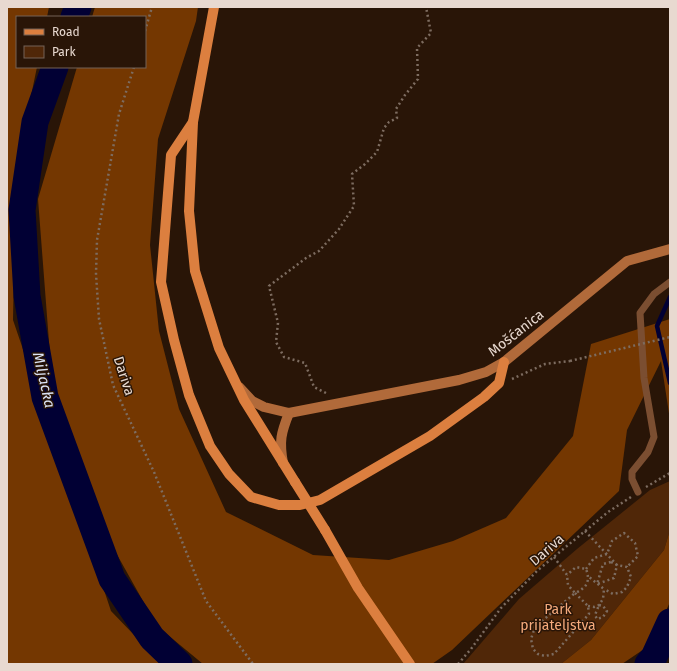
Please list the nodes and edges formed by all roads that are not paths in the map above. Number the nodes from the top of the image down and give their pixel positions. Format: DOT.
graph roads {
  1 [pos="214,7"];
  2 [pos="193,122"];
  3 [pos="670,249"];
  4 [pos="670,282"];
  5 [pos="504,362"];
  6 [pos="235,383"];
  7 [pos="289,412"];
  8 [pos="283,463"];
  9 [pos="638,492"];
  10 [pos="410,664"];
  1 -- 2 [label="main road"];
  2 -- 5 [label="main road"];
  2 -- 6 [label="main road"];
  3 -- 5 [label="main road, Mošćanica"];
  4 -- 9 [label="lane"];
  5 -- 7 [label="main road, Mošćanica"];
  6 -- 7 [label="main road, Mošćanica"];
  6 -- 8 [label="main road"];
  7 -- 8 [label="main road"];
  8 -- 10 [label="main road, bridge"];
}
